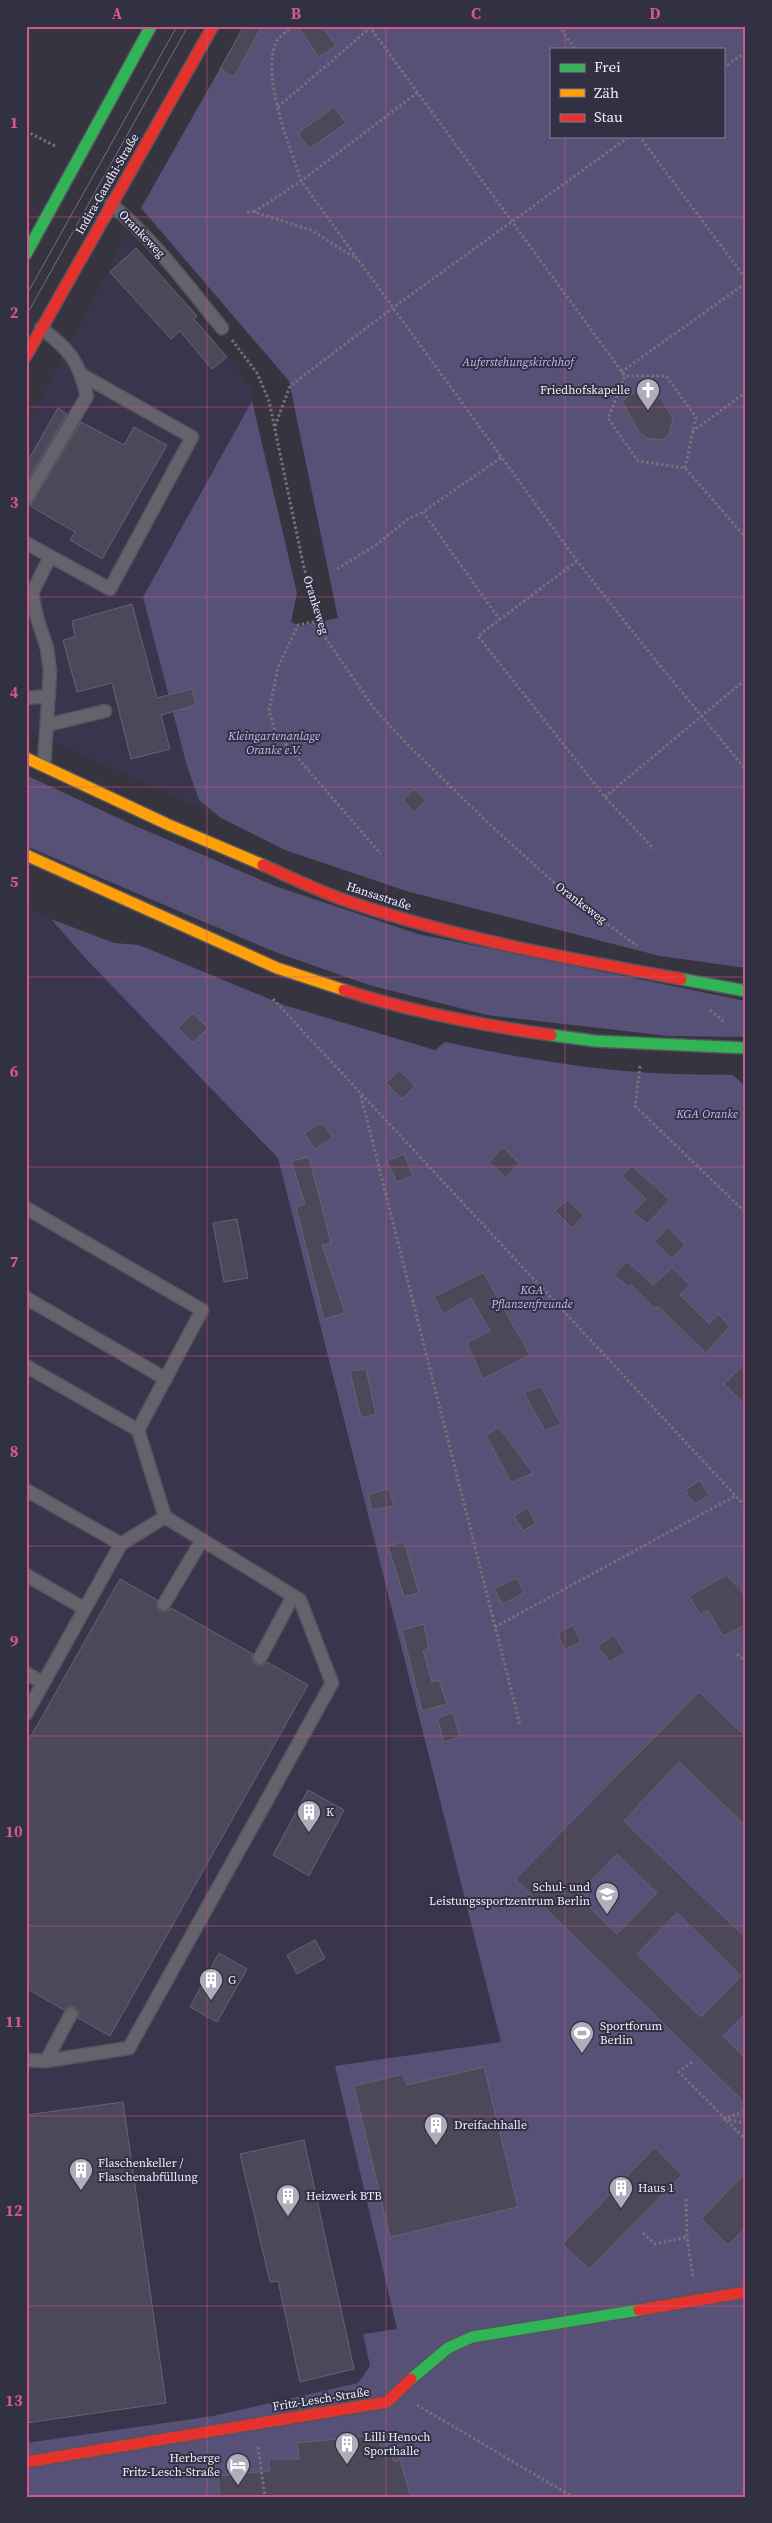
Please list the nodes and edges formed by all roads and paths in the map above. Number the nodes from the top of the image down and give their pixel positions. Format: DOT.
graph roads {
  1 [pos="151,26"];
  2 [pos="213,26"];
  3 [pos="293,26"];
  4 [pos="559,26"];
  5 [pos="370,27"];
  6 [pos="574,48"];
  7 [pos="746,52"];
  8 [pos="724,67"];
  9 [pos="417,93"];
  10 [pos="277,107"];
  11 [pos="26,131"];
  12 [pos="627,138"];
  13 [pos="640,138"];
  14 [pos="56,147"];
  15 [pos="302,181"];
  16 [pos="111,204"];
  17 [pos="247,212"];
  18 [pos="254,212"];
  19 [pos="511,223"];
  20 [pos="26,254"];
  21 [pos="360,261"];
  22 [pos="746,279"];
  23 [pos="746,283"];
  24 [pos="394,307"];
  25 [pos="42,328"];
  26 [pos="222,328"];
  27 [pos="26,356"];
  28 [pos="622,372"];
  29 [pos="82,375"];
  30 [pos="624,376"];
  31 [pos="746,392"];
  32 [pos="275,427"];
  33 [pos="692,432"];
  34 [pos="502,457"];
  35 [pos="684,468"];
  36 [pos="26,499"];
  37 [pos="423,512"];
  38 [pos="746,538"];
  39 [pos="26,543"];
  40 [pos="50,557"];
  41 [pos="578,561"];
  42 [pos="337,569"];
  43 [pos="31,617"];
  44 [pos="500,620"];
  45 [pos="319,622"];
  46 [pos="746,679"];
  47 [pos="50,696"];
  48 [pos="26,698"];
  49 [pos="105,711"];
  50 [pos="701,716"];
  51 [pos="47,725"];
  52 [pos="26,758"];
  53 [pos="44,766"];
  54 [pos="746,770"];
  55 [pos="605,797"];
  56 [pos="654,849"];
  57 [pos="381,854"];
  58 [pos="26,855"];
  59 [pos="628,938"];
  60 [pos="746,991"];
  61 [pos="273,1000"];
  62 [pos="746,1048"];
  63 [pos="640,1072"];
  64 [pos="361,1096"];
  65 [pos="26,1208"];
  66 [pos="746,1213"];
  67 [pos="26,1298"];
  68 [pos="26,1366"];
  69 [pos="166,1379"];
  70 [pos="138,1430"];
  71 [pos="26,1490"];
  72 [pos="735,1496"];
  73 [pos="746,1507"];
  74 [pos="165,1517"];
  75 [pos="202,1540"];
  76 [pos="121,1544"];
  77 [pos="26,1575"];
  78 [pos="294,1596"];
  79 [pos="164,1604"];
  80 [pos="85,1609"];
  81 [pos="495,1627"];
  82 [pos="737,1654"];
  83 [pos="260,1658"];
  84 [pos="746,1662"];
  85 [pos="26,1674"];
  86 [pos="43,1683"];
  87 [pos="26,1714"];
  88 [pos="520,1724"];
  89 [pos="71,2014"];
  90 [pos="26,2060"];
  91 [pos="46,2061"];
  92 [pos="692,2062"];
  93 [pos="746,2111"];
  94 [pos="723,2119"];
  95 [pos="746,2123"];
  96 [pos="746,2140"];
  97 [pos="686,2199"];
  98 [pos="643,2233"];
  99 [pos="687,2237"];
  100 [pos="746,2292"];
  101 [pos="696,2300"];
  102 [pos="408,2381"];
  103 [pos="254,2424"];
  104 [pos="26,2462"];
  105 [pos="265,2497"];
  106 [pos="573,2497"];
  1 -- 20 [label="main road"];
  2 -- 16 [label="main road, Indira-Gandhi-Straße"];
  3 -- 10 [label="path"];
  4 -- 6 [label="path"];
  5 -- 9 [label="path"];
  5 -- 10 [label="path"];
  7 -- 8 [label="path"];
  9 -- 15 [label="path"];
  9 -- 19 [label="path"];
  10 -- 15 [label="path"];
  11 -- 14 [label="path"];
  12 -- 19 [label="path"];
  13 -- 22 [label="path"];
  15 -- 18 [label="path"];
  15 -- 21 [label="path"];
  16 -- 25 [label="main road, Indira-Gandhi-Straße"];
  16 -- 26 [label="lane, Orankeweg"];
  17 -- 18 [label="path"];
  18 -- 21 [label="path"];
  19 -- 24 [label="path"];
  19 -- 28 [label="path"];
  21 -- 24 [label="path"];
  23 -- 28 [label="path"];
  24 -- 32 [label="path"];
  24 -- 34 [label="path"];
  25 -- 27 [label="main road, Indira-Gandhi-Straße"];
  25 -- 29 [label="lane"];
  26 -- 32 [label="path, Orankeweg"];
  28 -- 30 [label="path"];
  29 -- 36 [label="lane"];
  29 -- 40 [label="lane"];
  30 -- 33 [label="path"];
  30 -- 35 [label="path"];
  31 -- 33 [label="path"];
  32 -- 45 [label="path, Orankeweg"];
  33 -- 35 [label="path"];
  34 -- 37 [label="path"];
  34 -- 41 [label="path"];
  35 -- 38 [label="path"];
  37 -- 42 [label="path"];
  37 -- 44 [label="path"];
  39 -- 40 [label="lane"];
  40 -- 43 [label="lane"];
  41 -- 44 [label="path"];
  41 -- 50 [label="path"];
  43 -- 47 [label="lane"];
  44 -- 55 [label="path"];
  45 -- 57 [label="path"];
  45 -- 59 [label="path, Orankeweg"];
  46 -- 50 [label="path"];
  47 -- 48 [label="lane"];
  47 -- 51 [label="lane"];
  49 -- 51 [label="lane"];
  50 -- 54 [label="path"];
  50 -- 55 [label="path"];
  51 -- 53 [label="lane"];
  52 -- 53 [label="main road, Hansastraße"];
  53 -- 60 [label="main road, Hansastraße"];
  55 -- 56 [label="path"];
  58 -- 62 [label="main road"];
  61 -- 64 [label="path"];
  63 -- 66 [label="path"];
  64 -- 72 [label="path"];
  64 -- 81 [label="path"];
  65 -- 69 [label="lane"];
  67 -- 69 [label="lane"];
  68 -- 70 [label="lane"];
  69 -- 70 [label="lane"];
  70 -- 74 [label="lane"];
  71 -- 76 [label="lane"];
  72 -- 73 [label="path"];
  72 -- 81 [label="path"];
  74 -- 75 [label="lane"];
  74 -- 76 [label="lane"];
  75 -- 78 [label="lane"];
  75 -- 79 [label="lane"];
  76 -- 80 [label="lane"];
  77 -- 80 [label="lane"];
  78 -- 83 [label="lane"];
  78 -- 91 [label="lane"];
  80 -- 86 [label="lane"];
  81 -- 88 [label="path"];
  82 -- 84 [label="path"];
  85 -- 86 [label="lane"];
  86 -- 87 [label="lane"];
  89 -- 91 [label="lane"];
  90 -- 91 [label="lane"];
  92 -- 94 [label="path"];
  93 -- 94 [label="path"];
  94 -- 95 [label="path"];
  94 -- 96 [label="path"];
  97 -- 99 [label="path"];
  98 -- 99 [label="path"];
  99 -- 101 [label="path"];
  100 -- 101 [label="main road, Fritz-Lesch-Straße"];
  101 -- 102 [label="main road, Fritz-Lesch-Straße"];
  102 -- 103 [label="main road, Fritz-Lesch-Straße"];
  102 -- 106 [label="path"];
  103 -- 104 [label="main road, Fritz-Lesch-Straße"];
  103 -- 105 [label="path"];
}
